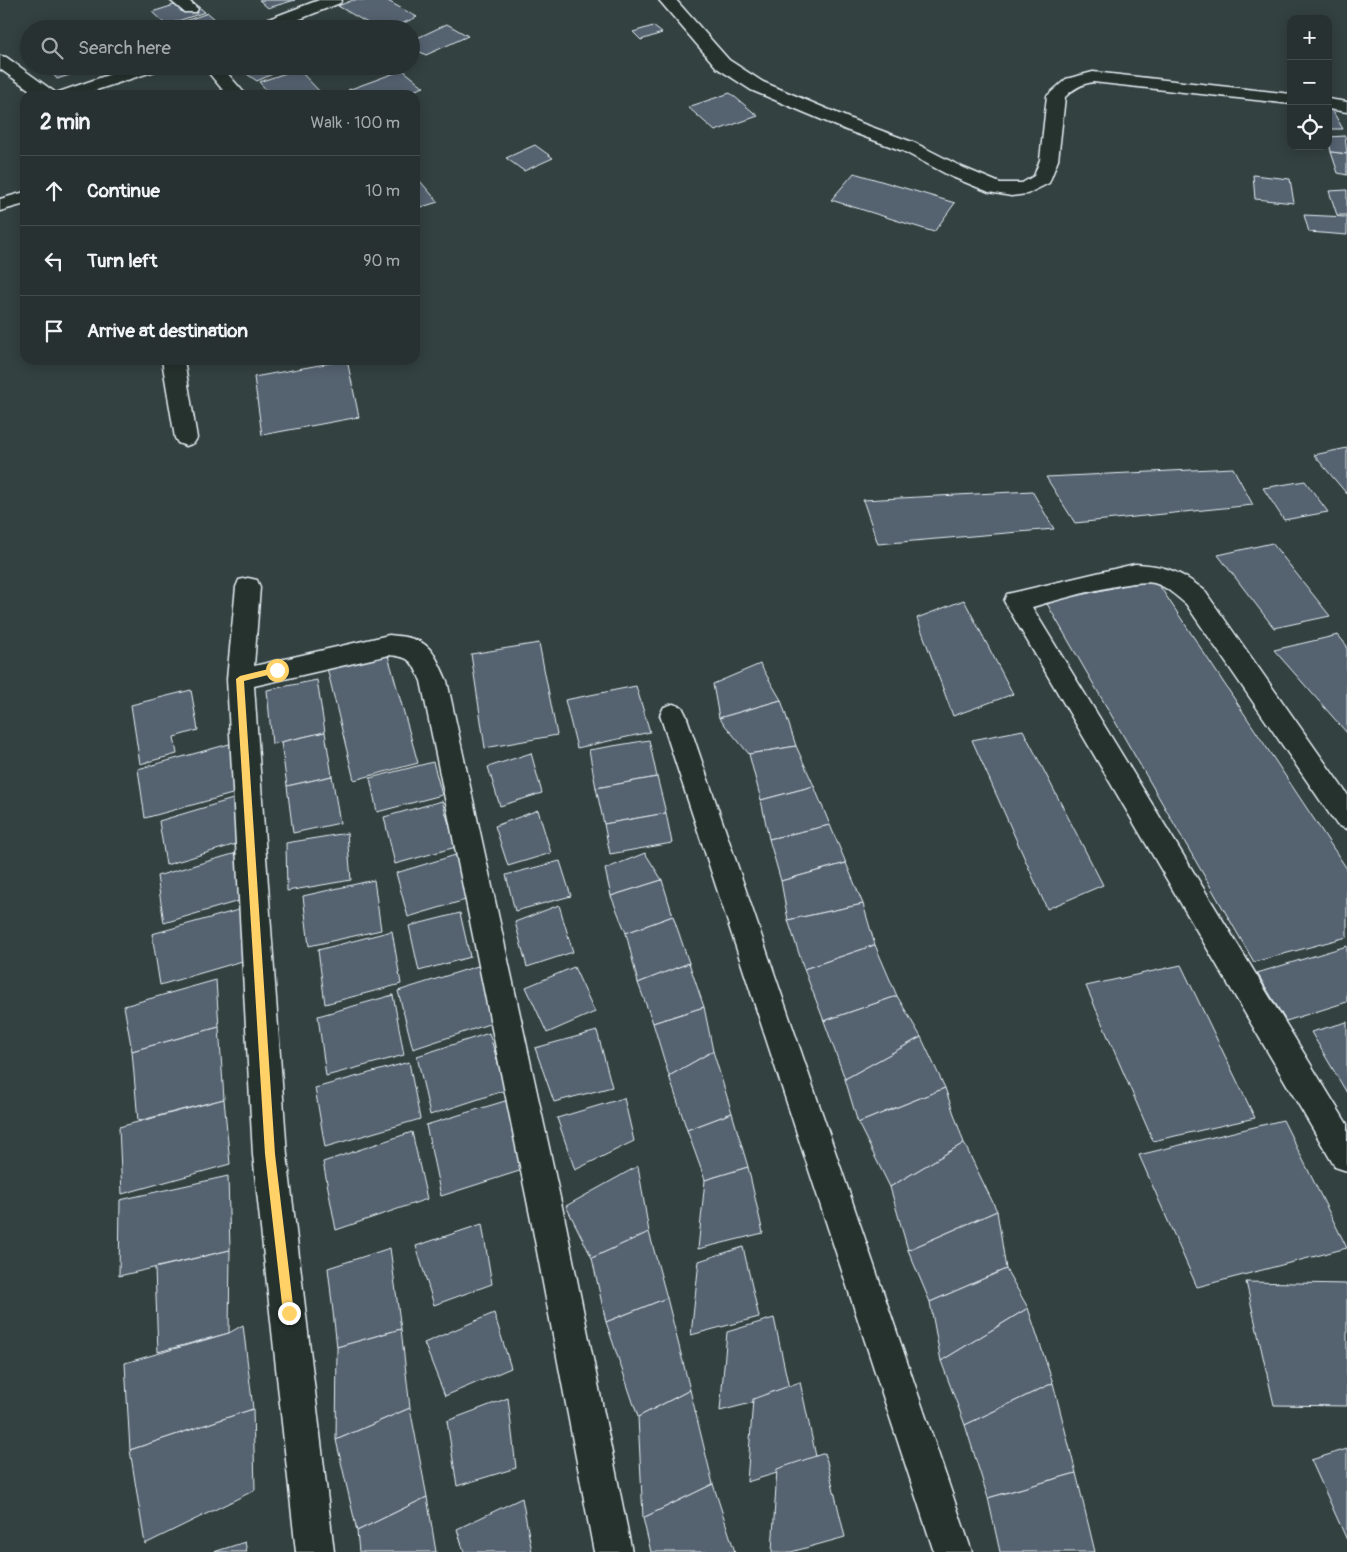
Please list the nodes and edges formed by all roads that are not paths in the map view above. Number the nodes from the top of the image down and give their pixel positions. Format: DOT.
graph roads {
  1 [pos="334,0"];
  2 [pos="667,0"];
  3 [pos="282,20"];
  4 [pos="0,61"];
  5 [pos="124,75"];
  6 [pos="219,75"];
  7 [pos="41,90"];
  8 [pos="78,90"];
  9 [pos="233,90"];
  10 [pos="1287,99"];
  11 [pos="1332,105"];
  12 [pos="1347,107"];
  13 [pos="20,199"];
  14 [pos="0,204"];
  15 [pos="174,365"];
  16 [pos="186,438"];
  17 [pos="248,588"];
  18 [pos="240,679"];
  19 [pos="673,715"];
  20 [pos="1347,817"];
  21 [pos="1347,1155"];
  22 [pos="315,1552"];
  23 [pos="613,1552"];
  24 [pos="953,1552"];
  1 -- 3 [label="street"];
  2 -- 10 [label="street"];
  4 -- 7 [label="street"];
  5 -- 8 [label="street"];
  6 -- 9 [label="street"];
  11 -- 12 [label="street"];
  13 -- 14 [label="street"];
  15 -- 16 [label="street"];
  17 -- 18 [label="street"];
  18 -- 22 [label="street"];
  18 -- 23 [label="street"];
  19 -- 24 [label="street"];
  20 -- 21 [label="street"];
}
